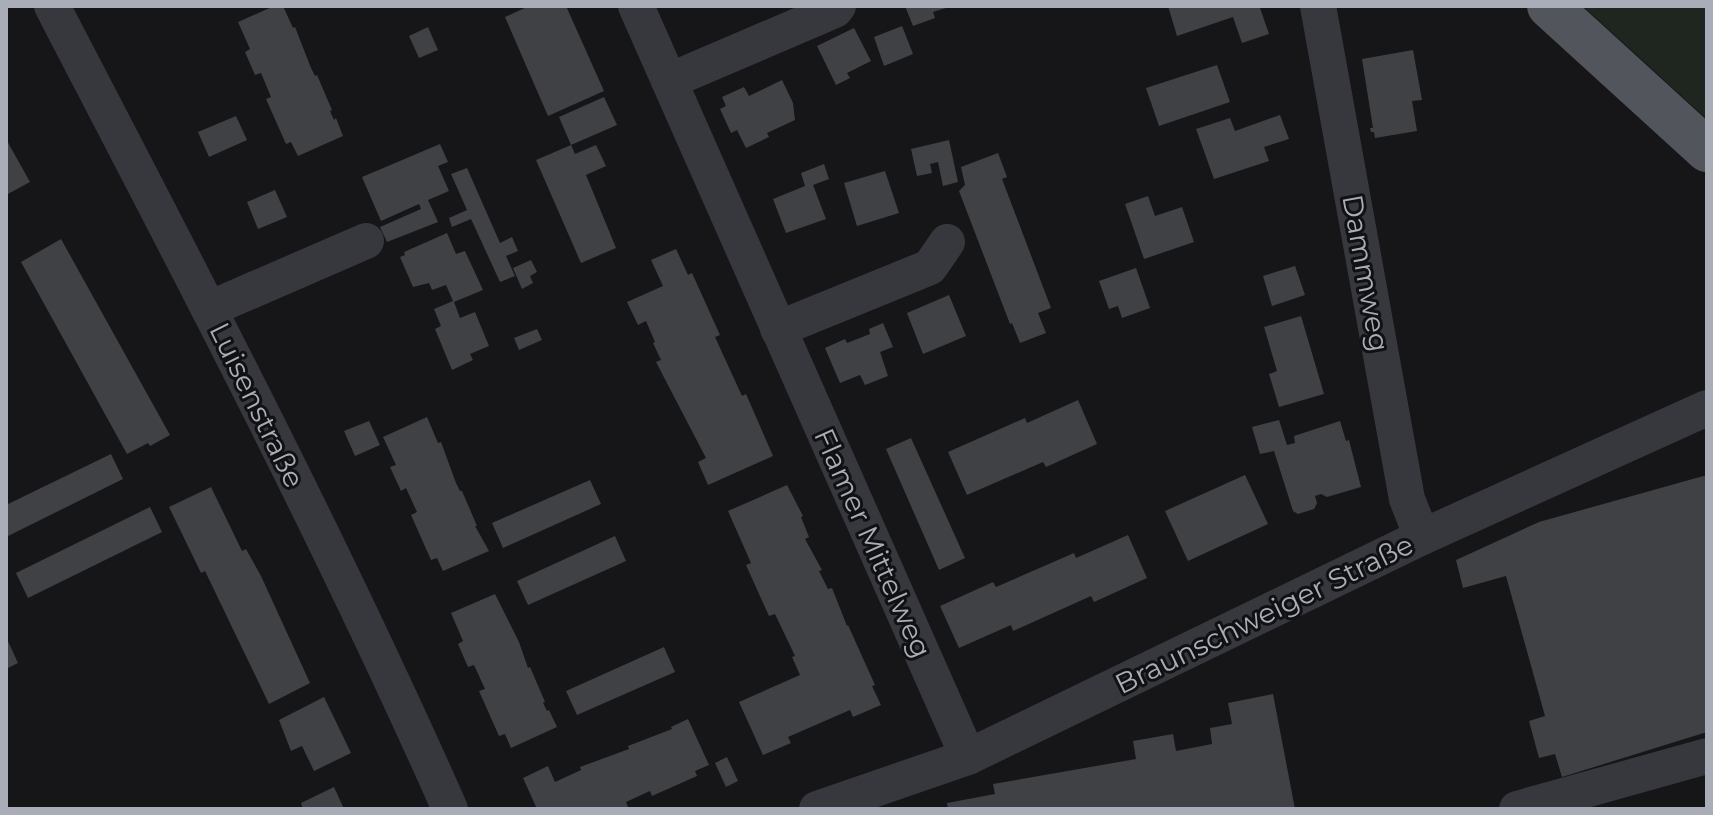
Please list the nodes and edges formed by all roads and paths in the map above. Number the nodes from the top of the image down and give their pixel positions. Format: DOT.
graph roads {
  1 [pos="52,6"];
  2 [pos="636,6"];
  3 [pos="838,6"];
  4 [pos="1318,6"];
  5 [pos="1549,6"];
  6 [pos="669,81"];
  7 [pos="1707,150"];
  8 [pos="366,241"];
  9 [pos="947,242"];
  10 [pos="209,309"];
  11 [pos="778,329"];
  12 [pos="1707,408"];
  13 [pos="1422,537"];
  14 [pos="1707,756"];
  15 [pos="968,757"];
  16 [pos="450,809"];
  17 [pos="817,809"];
  18 [pos="1517,809"];
  1 -- 10 [label="street, Luisenstraße"];
  2 -- 6 [label="street, Flamer Mittelweg"];
  3 -- 6 [label="street"];
  4 -- 13 [label="street, Dammweg"];
  5 -- 7 [label="main road"];
  6 -- 11 [label="street, Flamer Mittelweg"];
  8 -- 10 [label="street"];
  9 -- 11 [label="street"];
  10 -- 16 [label="street, Luisenstraße"];
  11 -- 15 [label="street, Flamer Mittelweg"];
  12 -- 13 [label="street, Braunschweiger Straße"];
  13 -- 15 [label="street, Braunschweiger Straße"];
  14 -- 18 [label="street"];
  15 -- 17 [label="street, Braunschweiger Straße"];
}
